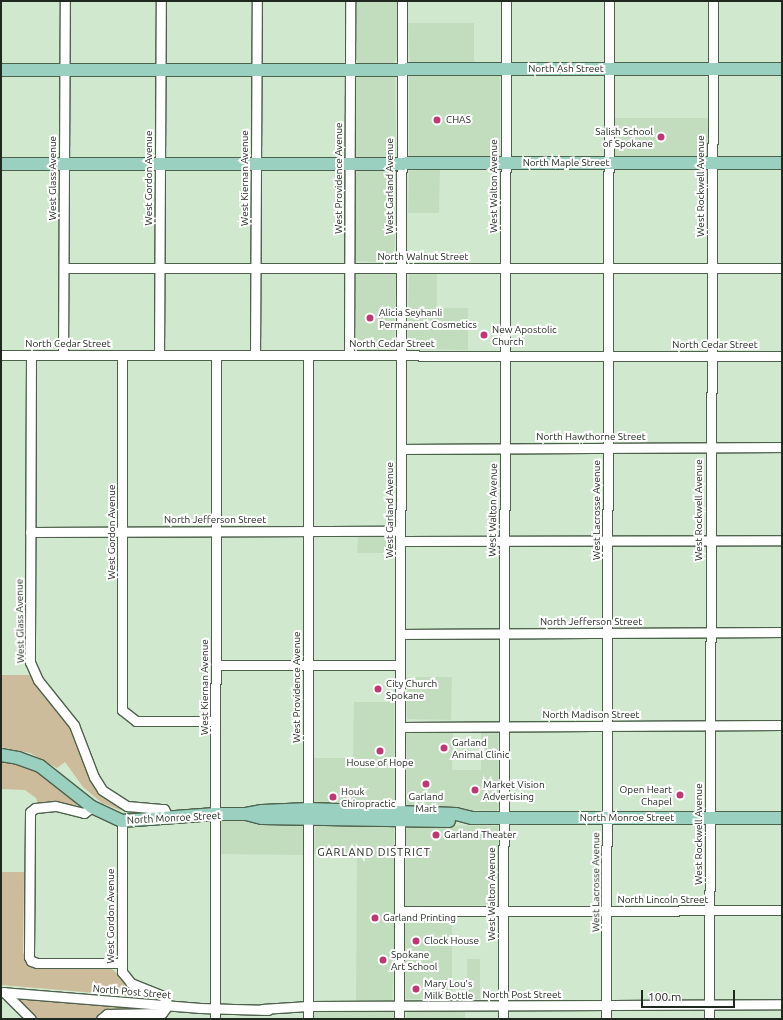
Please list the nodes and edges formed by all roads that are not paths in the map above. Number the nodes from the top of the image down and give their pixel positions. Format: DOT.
graph roads {
  1 [pos="65,1"];
  2 [pos="161,1"];
  3 [pos="257,1"];
  4 [pos="350,1"];
  5 [pos="402,1"];
  6 [pos="506,1"];
  7 [pos="609,1"];
  8 [pos="713,1"];
  9 [pos="161,69"];
  10 [pos="257,69"];
  11 [pos="350,69"];
  12 [pos="402,69"];
  13 [pos="506,69"];
  14 [pos="609,69"];
  15 [pos="712,69"];
  16 [pos="782,69"];
  17 [pos="1,70"];
  18 [pos="65,70"];
  19 [pos="505,163"];
  20 [pos="609,163"];
  21 [pos="712,163"];
  22 [pos="782,163"];
  23 [pos="1,164"];
  24 [pos="64,164"];
  25 [pos="256,164"];
  26 [pos="350,164"];
  27 [pos="401,164"];
  28 [pos="160,165"];
  29 [pos="608,267"];
  30 [pos="64,268"];
  31 [pos="350,268"];
  32 [pos="401,268"];
  33 [pos="505,268"];
  34 [pos="712,268"];
  35 [pos="782,268"];
  36 [pos="159,269"];
  37 [pos="256,269"];
  38 [pos="1,355"];
  39 [pos="31,355"];
  40 [pos="63,355"];
  41 [pos="122,355"];
  42 [pos="159,355"];
  43 [pos="216,355"];
  44 [pos="255,355"];
  45 [pos="308,355"];
  46 [pos="349,355"];
  47 [pos="401,355"];
  48 [pos="505,356"];
  49 [pos="608,356"];
  50 [pos="711,356"];
  51 [pos="782,356"];
  52 [pos="782,447"];
  53 [pos="504,448"];
  54 [pos="608,448"];
  55 [pos="710,448"];
  56 [pos="401,449"];
  57 [pos="216,531"];
  58 [pos="400,531"];
  59 [pos="30,532"];
  60 [pos="123,532"];
  61 [pos="308,532"];
  62 [pos="782,540"];
  63 [pos="400,541"];
  64 [pos="503,541"];
  65 [pos="608,541"];
  66 [pos="710,541"];
  67 [pos="503,632"];
  68 [pos="710,632"];
  69 [pos="782,632"];
  70 [pos="607,633"];
  71 [pos="400,634"];
  72 [pos="216,665"];
  73 [pos="308,665"];
  74 [pos="400,665"];
  75 [pos="215,721"];
  76 [pos="710,725"];
  77 [pos="782,725"];
  78 [pos="607,726"];
  79 [pos="400,727"];
  80 [pos="504,727"];
  81 [pos="1,755"];
  82 [pos="92,808"];
  83 [pos="215,814"];
  84 [pos="309,814"];
  85 [pos="400,816"];
  86 [pos="168,817"];
  87 [pos="504,818"];
  88 [pos="607,818"];
  89 [pos="710,818"];
  90 [pos="782,818"];
  91 [pos="122,821"];
  92 [pos="782,910"];
  93 [pos="399,911"];
  94 [pos="607,911"];
  95 [pos="710,911"];
  96 [pos="503,912"];
  97 [pos="122,963"];
  98 [pos="2,992"];
  99 [pos="709,1004"];
  100 [pos="782,1004"];
  101 [pos="168,1005"];
  102 [pos="503,1005"];
  103 [pos="308,1006"];
  104 [pos="399,1006"];
  105 [pos="606,1006"];
  106 [pos="215,1009"];
  107 [pos="262,1009"];
  108 [pos="31,1019"];
  109 [pos="101,1019"];
  110 [pos="215,1019"];
  111 [pos="307,1019"];
  112 [pos="399,1019"];
  113 [pos="503,1019"];
  114 [pos="606,1019"];
  115 [pos="709,1019"];
  1 -- 18 [label="street, West Glass Avenue"];
  2 -- 9 [label="street, West Gordon Avenue"];
  3 -- 10 [label="street, West Kiernan Avenue"];
  4 -- 11 [label="street, West Providence Avenue"];
  5 -- 12 [label="street, West Garland Avenue"];
  6 -- 13 [label="street, West Walton Avenue"];
  7 -- 14 [label="street, West Lacrosse Avenue"];
  8 -- 15 [label="street, West Rockwell Avenue"];
  9 -- 10 [label="main road, North Ash Street"];
  9 -- 18 [label="main road, North Ash Street"];
  9 -- 28 [label="street, West Gordon Avenue"];
  10 -- 11 [label="main road, North Ash Street"];
  10 -- 25 [label="street, West Kiernan Avenue"];
  11 -- 12 [label="main road, North Ash Street"];
  11 -- 26 [label="street, West Providence Avenue"];
  12 -- 13 [label="main road, North Ash Street"];
  12 -- 27 [label="street, West Garland Avenue"];
  13 -- 14 [label="main road, North Ash Street"];
  13 -- 19 [label="street, West Walton Avenue"];
  14 -- 15 [label="main road, North Ash Street"];
  14 -- 20 [label="street, West Lacrosse Avenue"];
  15 -- 16 [label="main road, North Ash Street"];
  15 -- 21 [label="street, West Rockwell Avenue"];
  17 -- 18 [label="main road, North Ash Street"];
  18 -- 24 [label="street, West Glass Avenue"];
  19 -- 20 [label="main road, North Maple Street"];
  19 -- 27 [label="main road, North Maple Street"];
  19 -- 33 [label="street, West Walton Avenue"];
  20 -- 21 [label="main road, North Maple Street"];
  20 -- 29 [label="street, West Lacrosse Avenue"];
  21 -- 22 [label="main road, North Maple Street"];
  21 -- 34 [label="street, West Rockwell Avenue"];
  23 -- 24 [label="main road, North Maple Street"];
  24 -- 28 [label="main road, North Maple Street"];
  24 -- 30 [label="street, West Glass Avenue"];
  25 -- 26 [label="main road, North Maple Street"];
  25 -- 28 [label="main road, North Maple Street"];
  25 -- 37 [label="street, West Kiernan Avenue"];
  26 -- 27 [label="main road, North Maple Street"];
  26 -- 31 [label="street, West Providence Avenue"];
  27 -- 32 [label="street, West Garland Avenue"];
  28 -- 36 [label="street, West Gordon Avenue"];
  29 -- 33 [label="street, North Walnut Street"];
  29 -- 34 [label="street, North Walnut Street"];
  29 -- 49 [label="street, West Lacrosse Avenue"];
  30 -- 36 [label="street, North Walnut Street"];
  30 -- 40 [label="street, West Glass Avenue"];
  31 -- 32 [label="street, North Walnut Street"];
  31 -- 37 [label="street, North Walnut Street"];
  31 -- 46 [label="street, West Providence Avenue"];
  32 -- 33 [label="street, North Walnut Street"];
  32 -- 47 [label="street, West Garland Avenue"];
  33 -- 48 [label="street, West Walton Avenue"];
  34 -- 35 [label="street, North Walnut Street"];
  34 -- 50 [label="street, West Rockwell Avenue"];
  36 -- 37 [label="street, North Walnut Street"];
  36 -- 42 [label="street, West Gordon Avenue"];
  37 -- 44 [label="street, West Kiernan Avenue"];
  38 -- 39 [label="street, North Cedar Street"];
  39 -- 40 [label="street, North Cedar Street"];
  39 -- 59 [label="street, West Glass Avenue"];
  40 -- 41 [label="street, North Cedar Street"];
  41 -- 42 [label="street, North Cedar Street"];
  41 -- 60 [label="street, West Gordon Avenue"];
  42 -- 43 [label="street, North Cedar Street"];
  43 -- 44 [label="street, North Cedar Street"];
  43 -- 57 [label="street, West Kiernan Avenue"];
  44 -- 45 [label="street, North Cedar Street"];
  45 -- 46 [label="street, North Cedar Street"];
  45 -- 61 [label="street, West Providence Avenue"];
  46 -- 47 [label="street, North Cedar Street"];
  47 -- 48 [label="street, North Cedar Street"];
  47 -- 56 [label="street, West Garland Avenue"];
  48 -- 49 [label="street, North Cedar Street"];
  48 -- 53 [label="street, West Walton Avenue"];
  49 -- 50 [label="street, North Cedar Street"];
  49 -- 54 [label="street, West Lacrosse Avenue"];
  50 -- 51 [label="street, North Cedar Street"];
  50 -- 55 [label="street, West Rockwell Avenue"];
  52 -- 55 [label="street, North Hawthorne Street"];
  53 -- 54 [label="street, North Hawthorne Street"];
  53 -- 56 [label="street, North Hawthorne Street"];
  53 -- 64 [label="street, West Walton Avenue"];
  54 -- 55 [label="street, North Hawthorne Street"];
  54 -- 65 [label="street, West Lacrosse Avenue"];
  55 -- 66 [label="street, West Rockwell Avenue"];
  56 -- 58 [label="street, West Garland Avenue"];
  57 -- 60 [label="street, North Jefferson Street"];
  57 -- 61 [label="street, North Jefferson Street"];
  57 -- 72 [label="street, West Kiernan Avenue"];
  58 -- 61 [label="street, North Jefferson Street"];
  58 -- 63 [label="street, West Garland Avenue"];
  59 -- 60 [label="street, North Jefferson Street"];
  59 -- 86 [label="street, West Glass Avenue"];
  60 -- 75 [label="street, West Gordon Avenue"];
  61 -- 73 [label="street, West Providence Avenue"];
  62 -- 66 [label="street"];
  63 -- 64 [label="street"];
  63 -- 71 [label="street, West Garland Avenue"];
  64 -- 65 [label="street"];
  64 -- 67 [label="street, West Walton Avenue"];
  65 -- 66 [label="street"];
  65 -- 70 [label="street, West Lacrosse Avenue"];
  66 -- 68 [label="street, West Rockwell Avenue"];
  67 -- 70 [label="street, North Jefferson Street"];
  67 -- 71 [label="street, North Jefferson Street"];
  67 -- 80 [label="street, West Walton Avenue"];
  68 -- 69 [label="street, North Jefferson Street"];
  68 -- 70 [label="street, North Jefferson Street"];
  68 -- 76 [label="street, West Rockwell Avenue"];
  70 -- 78 [label="street, West Lacrosse Avenue"];
  71 -- 74 [label="street, West Garland Avenue"];
  72 -- 73 [label="street"];
  72 -- 75 [label="street, West Kiernan Avenue"];
  73 -- 74 [label="street"];
  73 -- 84 [label="street, West Providence Avenue"];
  74 -- 79 [label="street, West Garland Avenue"];
  75 -- 83 [label="street, West Kiernan Avenue"];
  76 -- 77 [label="street, North Madison Street"];
  76 -- 78 [label="street, North Madison Street"];
  76 -- 89 [label="street, West Rockwell Avenue"];
  78 -- 80 [label="street, North Madison Street"];
  78 -- 88 [label="street, West Lacrosse Avenue"];
  79 -- 80 [label="street, North Madison Street"];
  79 -- 85 [label="street, West Garland Avenue"];
  80 -- 87 [label="street, West Walton Avenue"];
  81 -- 82 [label="main road, North Monroe Street"];
  82 -- 91 [label="main road, North Monroe Street"];
  82 -- 97 [label="street"];
  83 -- 84 [label="main road, North Monroe Street"];
  83 -- 86 [label="main road, North Monroe Street"];
  83 -- 106 [label="street, West Kiernan Avenue"];
  84 -- 85 [label="main road, North Monroe Street"];
  84 -- 103 [label="street, West Providence Avenue"];
  85 -- 87 [label="main road, North Monroe Street"];
  85 -- 93 [label="street, West Garland Avenue"];
  86 -- 91 [label="main road, North Monroe Street"];
  87 -- 88 [label="main road, North Monroe Street"];
  87 -- 96 [label="street, West Walton Avenue"];
  88 -- 89 [label="main road, North Monroe Street"];
  88 -- 94 [label="street, West Lacrosse Avenue"];
  89 -- 90 [label="main road, North Monroe Street"];
  89 -- 95 [label="street, West Rockwell Avenue"];
  91 -- 97 [label="street, West Gordon Avenue"];
  92 -- 95 [label="street, North Lincoln Street"];
  93 -- 96 [label="street, North Lincoln Street"];
  93 -- 104 [label="street, West Garland Avenue"];
  94 -- 95 [label="street, North Lincoln Street"];
  94 -- 96 [label="street, North Lincoln Street"];
  94 -- 105 [label="street, West Lacrosse Avenue"];
  95 -- 99 [label="street, West Rockwell Avenue"];
  96 -- 102 [label="street, West Walton Avenue"];
  97 -- 101 [label="street, West Gordon Avenue"];
  98 -- 101 [label="street, North Post Street"];
  98 -- 108 [label="street"];
  99 -- 100 [label="street, North Post Street"];
  99 -- 105 [label="street, North Post Street"];
  99 -- 115 [label="street, West Rockwell Avenue"];
  101 -- 106 [label="street, North Post Street"];
  101 -- 109 [label="street"];
  102 -- 104 [label="street, North Post Street"];
  102 -- 105 [label="street, North Post Street"];
  102 -- 113 [label="street, West Walton Avenue"];
  103 -- 104 [label="street, North Post Street"];
  103 -- 107 [label="street, North Post Street"];
  103 -- 111 [label="street, West Providence Avenue"];
  104 -- 112 [label="street, West Garland Avenue"];
  105 -- 114 [label="street, West Lacrosse Avenue"];
  106 -- 107 [label="street, North Post Street"];
  106 -- 110 [label="street, West Kiernan Avenue"];
  107 -- 111 [label="street, North Post Street"];
}
